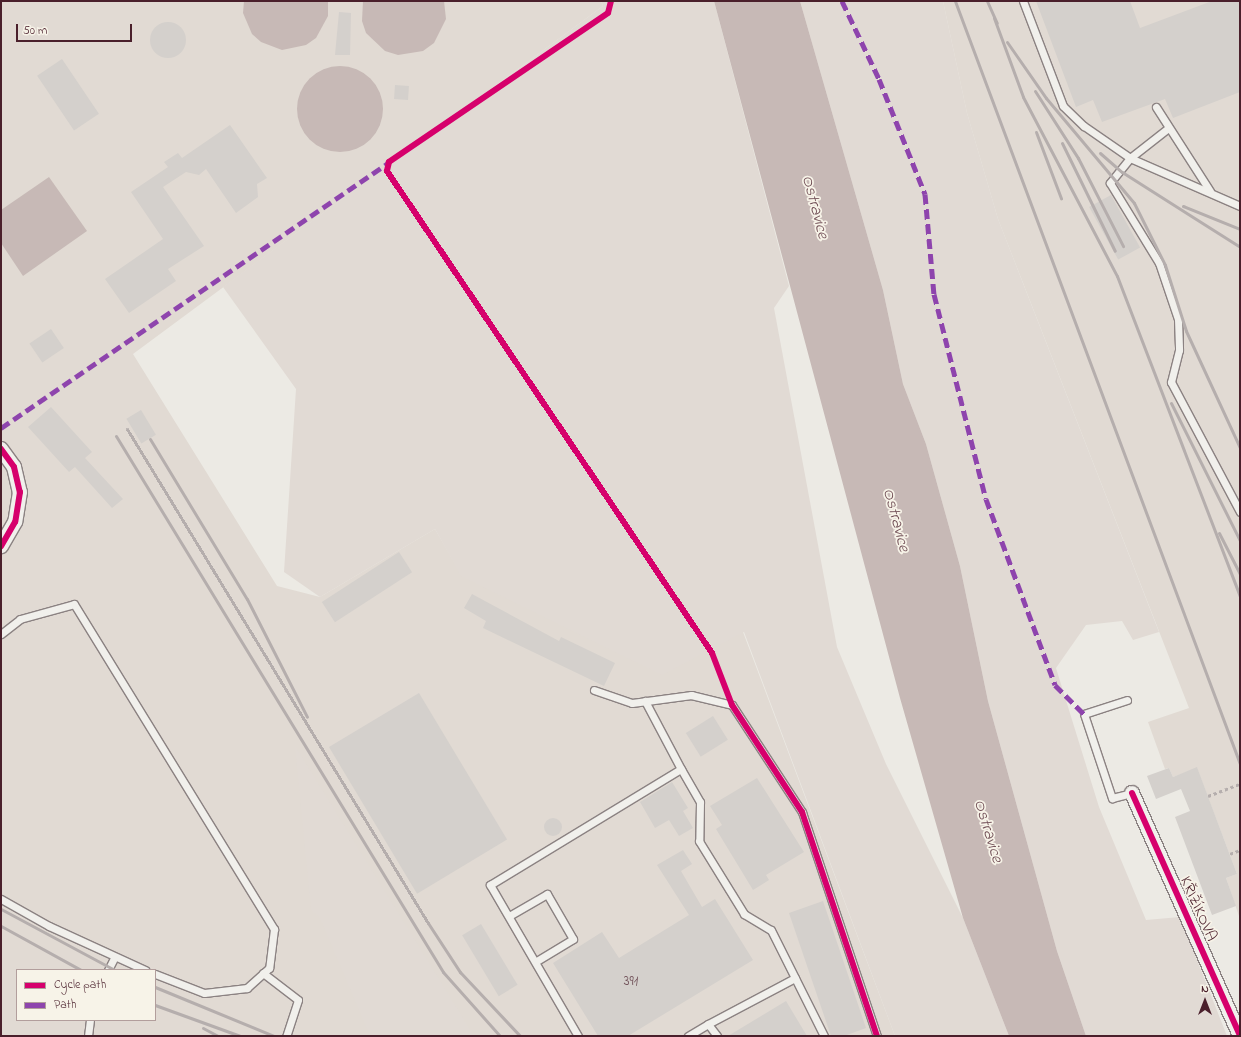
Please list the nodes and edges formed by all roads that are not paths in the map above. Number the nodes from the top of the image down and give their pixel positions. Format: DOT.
graph roads {
  1 [pos="1023,1"];
  2 [pos="1156,107"];
  3 [pos="1167,129"];
  4 [pos="1130,158"];
  5 [pos="1210,192"];
  6 [pos="1240,206"];
  7 [pos="1,449"];
  8 [pos="1240,512"];
  9 [pos="1,546"];
  10 [pos="1,634"];
  11 [pos="594,690"];
  12 [pos="1127,700"];
  13 [pos="645,701"];
  14 [pos="681,768"];
  15 [pos="1132,793"];
  16 [pos="1,899"];
  17 [pos="508,916"];
  18 [pos="114,958"];
  19 [pos="536,962"];
  20 [pos="108,969"];
  21 [pos="142,969"];
  22 [pos="263,973"];
  23 [pos="156,974"];
  24 [pos="795,978"];
  25 [pos="90,1021"];
  26 [pos="708,1024"];
  27 [pos="88,1036"];
  28 [pos="286,1036"];
  29 [pos="578,1036"];
  30 [pos="688,1036"];
  31 [pos="717,1036"];
  32 [pos="824,1036"];
  33 [pos="877,1036"];
  34 [pos="1240,1036"];
  1 -- 4 [label="lane"];
  2 -- 3 [label="lane"];
  3 -- 4 [label="lane"];
  3 -- 5 [label="lane"];
  4 -- 5 [label="lane"];
  4 -- 8 [label="lane"];
  5 -- 6 [label="lane"];
  7 -- 9 [label="street"];
  10 -- 22 [label="lane"];
  11 -- 13 [label="lane"];
  12 -- 15 [label="lane"];
  13 -- 14 [label="lane"];
  13 -- 33 [label="lane"];
  14 -- 17 [label="lane"];
  14 -- 24 [label="lane"];
  15 -- 34 [label="street, KŘIŽÍKOVA"];
  16 -- 18 [label="lane"];
  17 -- 19 [label="lane"];
  17 -- 19 [label="lane"];
  18 -- 20 [label="lane"];
  18 -- 21 [label="lane"];
  19 -- 29 [label="lane"];
  22 -- 23 [label="lane"];
  22 -- 28 [label="lane"];
  24 -- 26 [label="lane"];
  24 -- 32 [label="lane"];
  25 -- 27 [label="lane"];
  26 -- 30 [label="lane"];
  26 -- 31 [label="lane"];
}
